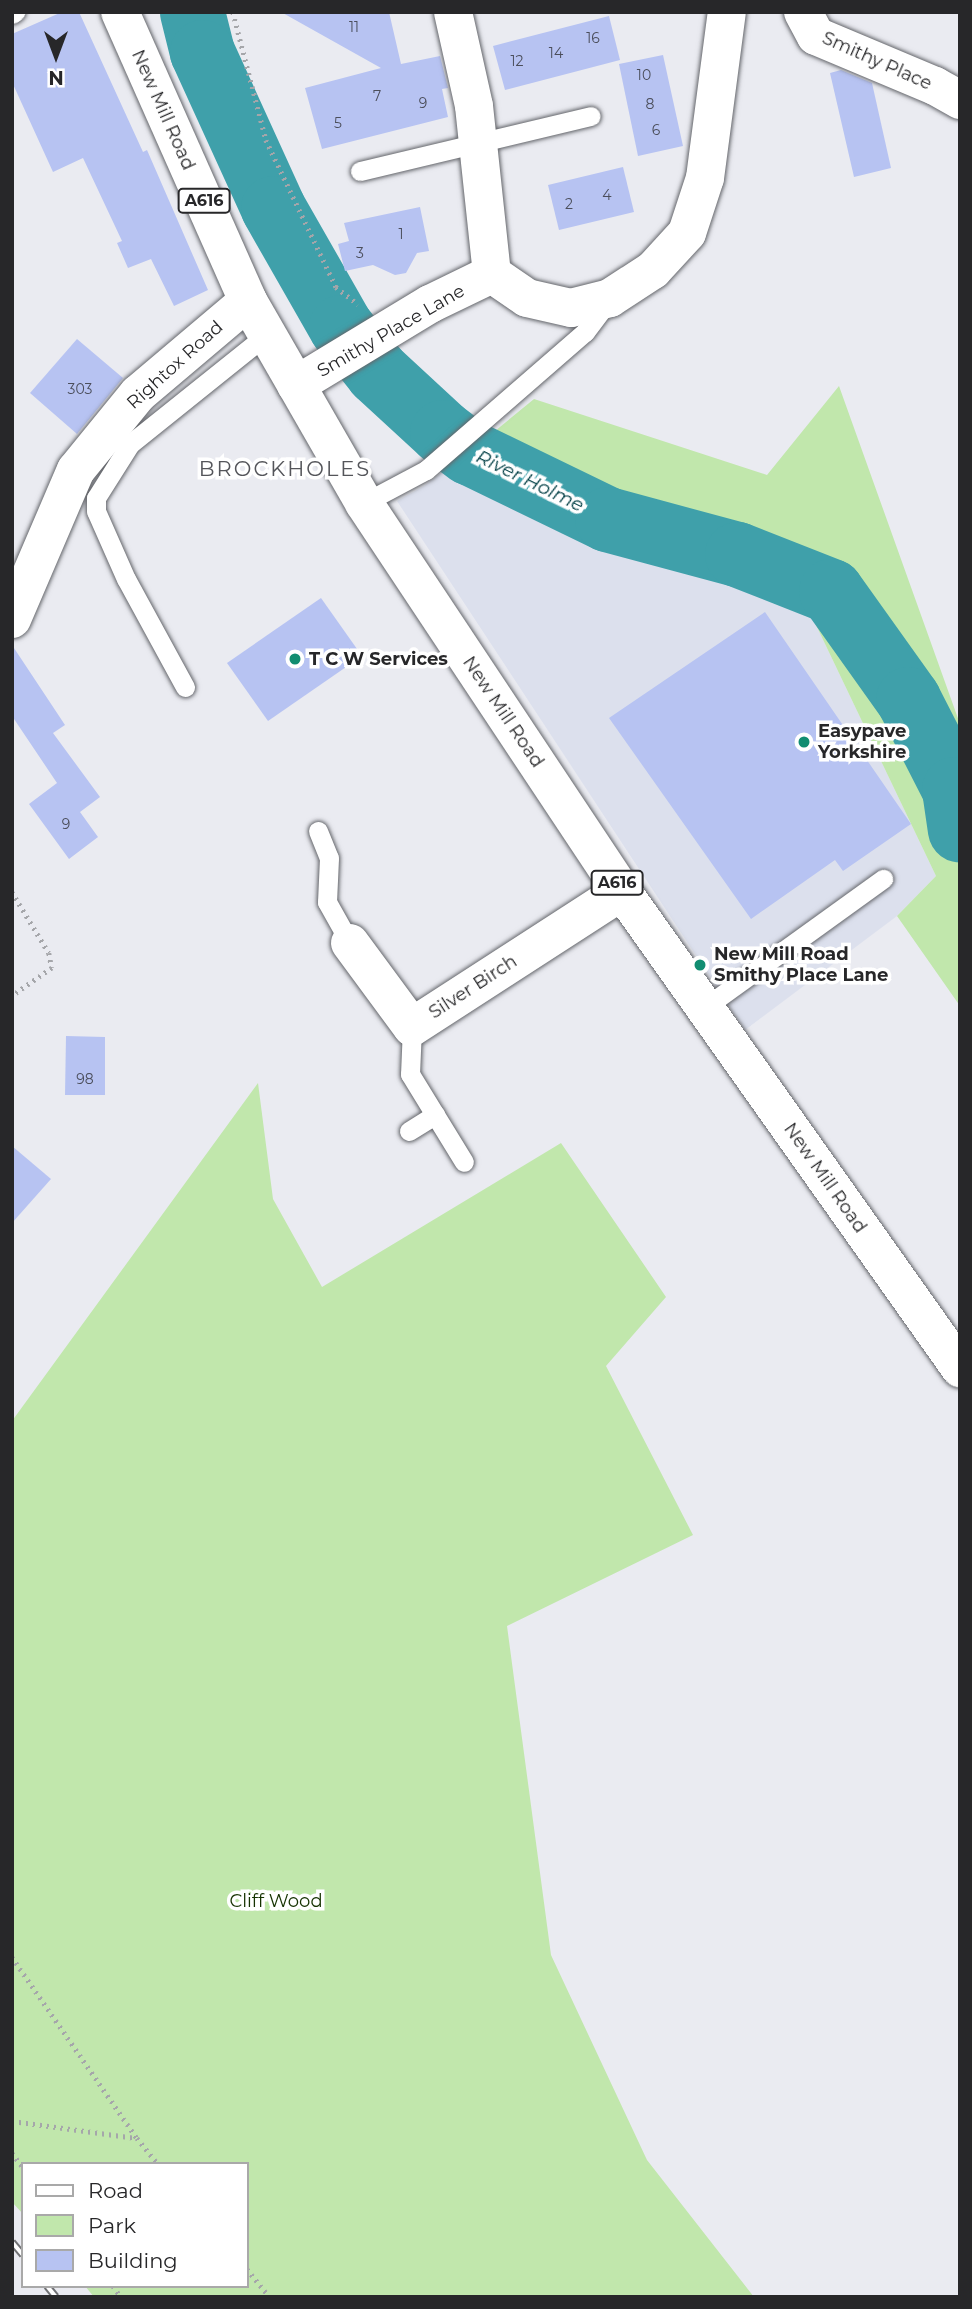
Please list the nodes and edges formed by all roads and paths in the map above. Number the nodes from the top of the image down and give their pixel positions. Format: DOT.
graph roads {
  1 [pos="120,12"];
  2 [pos="233,12"];
  3 [pos="453,12"];
  4 [pos="727,12"];
  5 [pos="803,12"];
  6 [pos="960,100"];
  7 [pos="591,116"];
  8 [pos="479,143"];
  9 [pos="360,171"];
  10 [pos="492,274"];
  11 [pos="610,298"];
  12 [pos="248,301"];
  13 [pos="388,329"];
  14 [pos="266,335"];
  15 [pos="312,377"];
  16 [pos="364,503"];
  17 [pos="12,619"];
  18 [pos="185,687"];
  19 [pos="318,831"];
  20 [pos="883,879"];
  21 [pos="622,891"];
  22 [pos="12,892"];
  23 [pos="350,943"];
  24 [pos="12,996"];
  25 [pos="704,1008"];
  26 [pos="412,1027"];
  27 [pos="435,1115"];
  28 [pos="409,1131"];
  29 [pos="464,1162"];
  30 [pos="960,1368"];
  31 [pos="12,1957"];
  32 [pos="12,2121"];
  33 [pos="137,2138"];
  34 [pos="156,2162"];
  35 [pos="248,2270"];
  36 [pos="270,2297"];
  1 -- 12 [label="street, New Mill Road / A616"];
  2 -- 13 [label="path"];
  3 -- 8 [label="street"];
  4 -- 11 [label="street"];
  5 -- 6 [label="street, Smithy Place"];
  7 -- 8 [label="lane"];
  8 -- 9 [label="lane"];
  8 -- 10 [label="street"];
  10 -- 11 [label="street"];
  10 -- 13 [label="street, Smithy Place Lane"];
  11 -- 16 [label="lane"];
  12 -- 14 [label="street, New Mill Road / A616"];
  12 -- 17 [label="street, Rightox Road"];
  13 -- 15 [label="street, Smithy Place Lane"];
  14 -- 15 [label="street, New Mill Road / A616"];
  14 -- 18 [label="lane"];
  15 -- 16 [label="street, New Mill Road / A616"];
  16 -- 21 [label="street, New Mill Road / A616"];
  19 -- 23 [label="lane"];
  20 -- 25 [label="lane"];
  21 -- 25 [label="street, New Mill Road / A616"];
  21 -- 26 [label="street, Silver Birch"];
  22 -- 24 [label="path"];
  23 -- 26 [label="street, Silver Birch"];
  25 -- 30 [label="street, New Mill Road / A616"];
  26 -- 27 [label="lane"];
  27 -- 28 [label="lane"];
  27 -- 29 [label="lane"];
  31 -- 33 [label="path"];
  32 -- 33 [label="path"];
  33 -- 34 [label="path"];
  35 -- 36 [label="path"];
}
